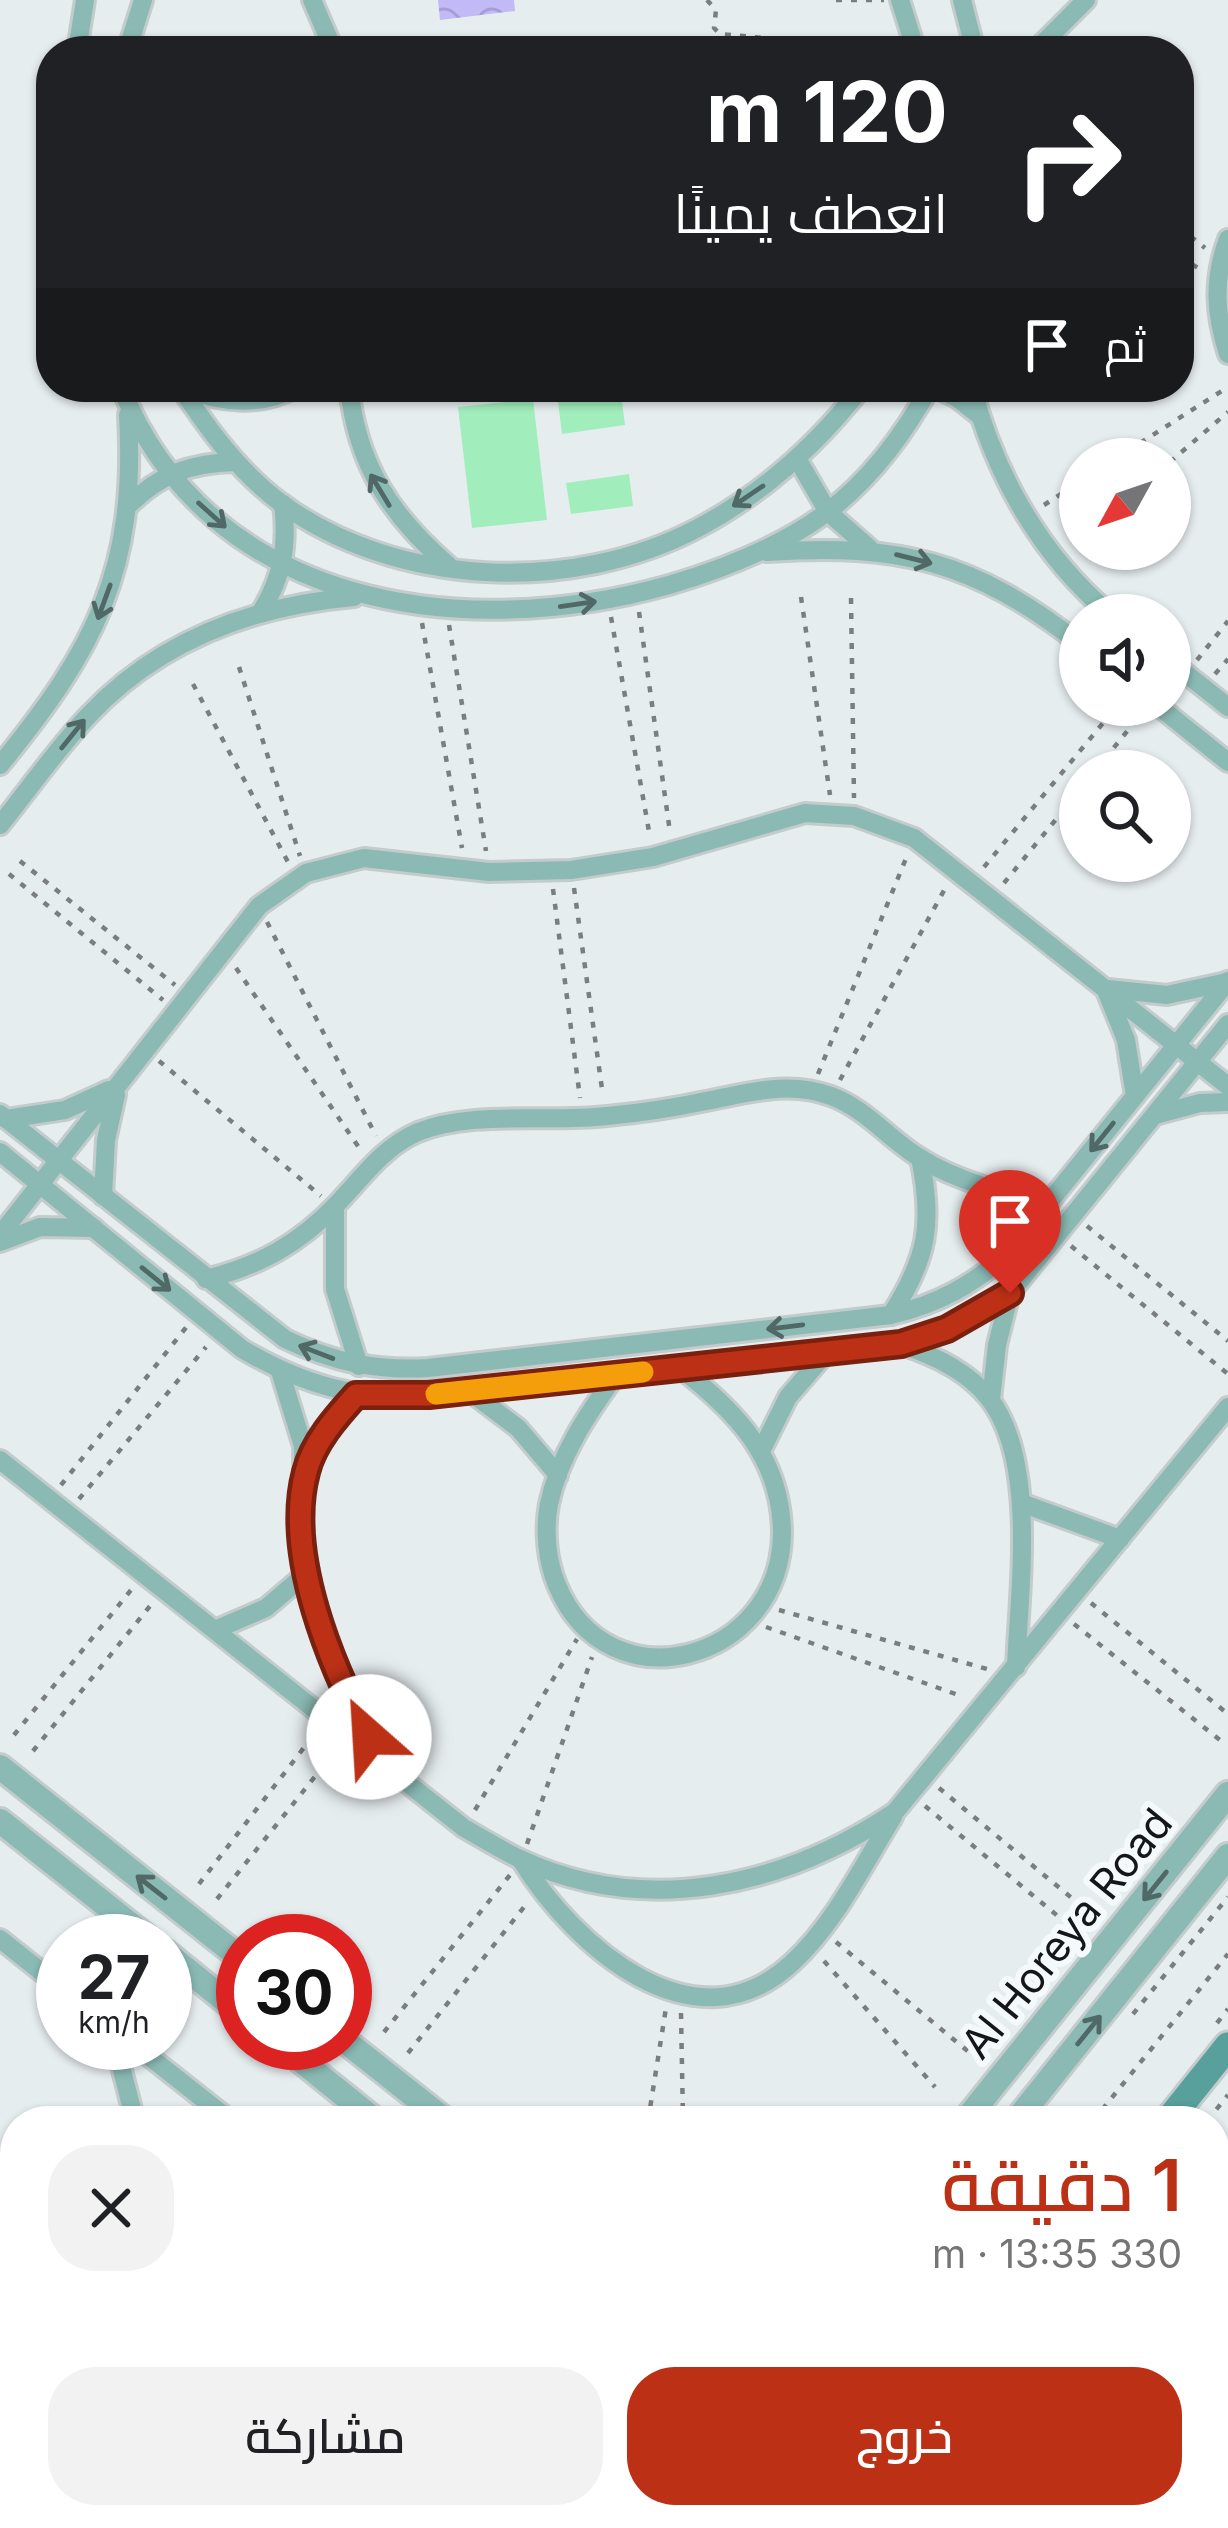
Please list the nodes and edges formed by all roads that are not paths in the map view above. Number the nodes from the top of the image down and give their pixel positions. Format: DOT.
graph roads {
  1 [pos="85,0"];
  2 [pos="143,0"];
  3 [pos="296,0"];
  4 [pos="900,0"];
  5 [pos="962,0"];
  6 [pos="1086,0"];
  7 [pos="315,8"];
  8 [pos="79,36"];
  9 [pos="132,36"];
  10 [pos="327,36"];
  11 [pos="911,36"];
  12 [pos="971,36"];
  13 [pos="1050,36"];
  14 [pos="1228,239"];
  15 [pos="1228,354"];
  16 [pos="124,402"];
  17 [pos="128,402"];
  18 [pos="191,402"];
  19 [pos="352,402"];
  20 [pos="849,402"];
  21 [pos="922,402"];
  22 [pos="962,402"];
  23 [pos="976,402"];
  24 [pos="980,416"];
  25 [pos="798,460"];
  26 [pos="235,461"];
  27 [pos="170,472"];
  28 [pos="283,504"];
  29 [pos="128,506"];
  30 [pos="828,512"];
  31 [pos="871,549"];
  32 [pos="757,553"];
  33 [pos="283,566"];
  34 [pos="453,569"];
  35 [pos="1091,594"];
  36 [pos="365,596"];
  37 [pos="261,611"];
  38 [pos="1059,630"];
  39 [pos="1191,677"];
  40 [pos="1228,707"];
  41 [pos="1181,726"];
  42 [pos="1228,762"];
  43 [pos="0,765"];
  44 [pos="0,825"];
  45 [pos="1227,982"];
  46 [pos="1105,988"];
  47 [pos="1228,1024"];
  48 [pos="1176,1045"];
  49 [pos="1197,1062"];
  50 [pos="118,1084"];
  51 [pos="1228,1086"];
  52 [pos="1135,1096"];
  53 [pos="1228,1102"];
  54 [pos="1155,1115"];
  55 [pos="3,1116"];
  56 [pos="0,1152"];
  57 [pos="920,1158"];
  58 [pos="58,1160"];
  59 [pos="40,1184"];
  60 [pos="103,1196"];
  61 [pos="1048,1203"];
  62 [pos="334,1207"];
  63 [pos="94,1228"];
  64 [pos="0,1238"];
  65 [pos="206,1279"];
  66 [pos="1010,1293"];
  67 [pos="891,1315"];
  68 [pos="901,1344"];
  69 [pos="827,1352"];
  70 [pos="359,1366"];
  71 [pos="680,1368"];
  72 [pos="280,1371"];
  73 [pos="616,1375"];
  74 [pos="469,1390"];
  75 [pos="356,1395"];
  76 [pos="991,1399"];
  77 [pos="1228,1407"];
  78 [pos="762,1449"];
  79 [pos="0,1460"];
  80 [pos="306,1472"];
  81 [pos="558,1475"];
  82 [pos="1024,1504"];
  83 [pos="1120,1539"];
  84 [pos="308,1572"];
  85 [pos="215,1630"];
  86 [pos="1012,1671"];
  87 [pos="0,1767"];
  88 [pos="387,1767"];
  89 [pos="1228,1794"];
  90 [pos="896,1812"];
  91 [pos="0,1821"];
  92 [pos="1228,1856"];
  93 [pos="521,1860"];
  94 [pos="117,1914"];
  95 [pos="0,1939"];
  96 [pos="216,1939"];
  97 [pos="36,1968"];
  98 [pos="192,1973"];
  99 [pos="216,1993"];
  100 [pos="1228,2046"];
  101 [pos="372,2062"];
  102 [pos="122,2070"];
  103 [pos="166,2070"];
  104 [pos="313,2070"];
  105 [pos="131,2106"];
  106 [pos="212,2106"];
  107 [pos="357,2106"];
  108 [pos="427,2106"];
  109 [pos="977,2106"];
  110 [pos="1028,2106"];
  111 [pos="1180,2106"];
  1 -- 8 [label="street"];
  2 -- 9 [label="street"];
  3 -- 7 [label="street"];
  4 -- 11 [label="street"];
  5 -- 12 [label="street"];
  6 -- 13 [label="street"];
  7 -- 10 [label="street"];
  14 -- 15 [label="street"];
  16 -- 29 [label="street"];
  17 -- 27 [label="street"];
  18 -- 26 [label="street"];
  34 -- 19 [label="street, one-way"];
  20 -- 25 [label="street"];
  21 -- 30 [label="street"];
  22 -- 24 [label="street"];
  23 -- 24 [label="street"];
  24 -- 35 [label="street"];
  25 -- 30 [label="street"];
  25 -- 34 [label="street, one-way"];
  26 -- 27 [label="street"];
  26 -- 28 [label="street"];
  27 -- 29 [label="street"];
  27 -- 33 [label="street, one-way"];
  28 -- 33 [label="street"];
  28 -- 34 [label="street"];
  29 -- 43 [label="street, one-way"];
  30 -- 31 [label="street"];
  30 -- 32 [label="street"];
  31 -- 32 [label="street"];
  31 -- 38 [label="street, one-way"];
  36 -- 32 [label="street, one-way"];
  33 -- 36 [label="street"];
  33 -- 37 [label="street"];
  36 -- 37 [label="street"];
  44 -- 37 [label="street, one-way"];
  39 -- 40 [label="street"];
  41 -- 42 [label="street"];
  45 -- 46 [label="street"];
  45 -- 48 [label="street"];
  46 -- 48 [label="street"];
  46 -- 50 [label="street"];
  46 -- 52 [label="street"];
  47 -- 49 [label="street"];
  48 -- 49 [label="street"];
  48 -- 52 [label="street"];
  49 -- 51 [label="street"];
  49 -- 54 [label="street"];
  50 -- 55 [label="street"];
  50 -- 58 [label="street"];
  50 -- 60 [label="street"];
  52 -- 61 [label="street, one-way"];
  53 -- 54 [label="street"];
  54 -- 66 [label="street"];
  55 -- 58 [label="street"];
  56 -- 59 [label="street"];
  57 -- 61 [label="street"];
  57 -- 62 [label="street"];
  57 -- 67 [label="street"];
  58 -- 59 [label="street"];
  58 -- 60 [label="street"];
  59 -- 63 [label="street"];
  59 -- 64 [label="street"];
  60 -- 65 [label="street"];
  61 -- 67 [label="street"];
  62 -- 65 [label="street"];
  62 -- 70 [label="street"];
  63 -- 64 [label="street"];
  63 -- 72 [label="street, one-way"];
  70 -- 65 [label="street, one-way"];
  66 -- 68 [label="street"];
  66 -- 76 [label="street"];
  67 -- 70 [label="street, one-way"];
  68 -- 69 [label="street"];
  68 -- 76 [label="street"];
  69 -- 71 [label="street"];
  69 -- 78 [label="street"];
  71 -- 73 [label="street"];
  71 -- 78 [label="street"];
  72 -- 75 [label="street"];
  72 -- 80 [label="street"];
  73 -- 74 [label="street"];
  73 -- 81 [label="street"];
  74 -- 75 [label="street"];
  74 -- 81 [label="street"];
  75 -- 80 [label="street"];
  76 -- 82 [label="street"];
  77 -- 83 [label="street"];
  78 -- 81 [label="street"];
  79 -- 85 [label="street"];
  80 -- 84 [label="street"];
  82 -- 83 [label="street"];
  82 -- 86 [label="street"];
  83 -- 86 [label="street"];
  84 -- 85 [label="street"];
  84 -- 88 [label="street"];
  85 -- 88 [label="street"];
  86 -- 90 [label="street"];
  96 -- 87 [label="street, one-way"];
  88 -- 93 [label="street"];
  89 -- 109 [label="street, Al Horeya Road, one-way"];
  90 -- 93 [label="street"];
  90 -- 93 [label="street"];
  91 -- 94 [label="street"];
  110 -- 92 [label="street, Al Horeya Road, one-way"];
  95 -- 97 [label="street"];
  98 -- 99 [label="street"];
  100 -- 111 [label="main road"];
  101 -- 108 [label="street"];
  102 -- 105 [label="street"];
  103 -- 106 [label="street"];
  104 -- 107 [label="street"];
}
